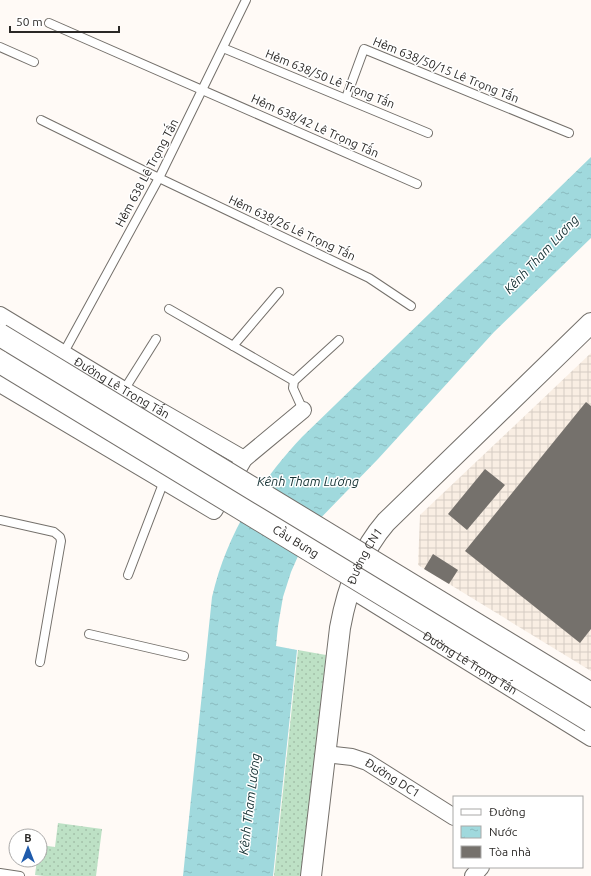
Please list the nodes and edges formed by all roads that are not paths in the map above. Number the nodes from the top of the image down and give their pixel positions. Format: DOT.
graph roads {
  1 [pos="246,0"];
  2 [pos="49,23"];
  3 [pos="0,47"];
  4 [pos="223,48"];
  5 [pos="34,62"];
  6 [pos="203,90"];
  7 [pos="346,98"];
  8 [pos="41,120"];
  9 [pos="428,132"];
  10 [pos="569,132"];
  11 [pos="159,178"];
  12 [pos="417,184"];
  13 [pos="279,292"];
  14 [pos="411,306"];
  15 [pos="169,309"];
  16 [pos="0,315"];
  17 [pos="591,323"];
  18 [pos="0,335"];
  19 [pos="156,339"];
  20 [pos="339,340"];
  21 [pos="233,346"];
  22 [pos="63,354"];
  23 [pos="0,362"];
  24 [pos="294,381"];
  25 [pos="0,384"];
  26 [pos="124,390"];
  27 [pos="303,410"];
  28 [pos="244,459"];
  29 [pos="164,481"];
  30 [pos="0,520"];
  31 [pos="128,575"];
  32 [pos="350,589"];
  33 [pos="89,634"];
  34 [pos="184,656"];
  35 [pos="40,662"];
  36 [pos="591,694"];
  37 [pos="591,721"];
  38 [pos="591,738"];
  39 [pos="325,754"];
  40 [pos="453,816"];
  41 [pos="480,868"];
  42 [pos="0,873"];
  43 [pos="20,876"];
  44 [pos="311,876"];
  45 [pos="473,876"];
  1 -- 4 [label="lane, Hẻm 638 Lê Trọng Tấn"];
  2 -- 6 [label="lane, Hẻm 638/42 Lê Trọng Tấn"];
  3 -- 5 [label="lane"];
  4 -- 6 [label="lane, Hẻm 638 Lê Trọng Tấn"];
  4 -- 7 [label="lane, Hẻm 638/50 Lê Trọng Tấn"];
  6 -- 11 [label="lane, Hẻm 638 Lê Trọng Tấn"];
  6 -- 12 [label="lane, Hẻm 638/42 Lê Trọng Tấn"];
  7 -- 9 [label="lane, Hẻm 638/50 Lê Trọng Tấn"];
  7 -- 10 [label="lane, Hẻm 638/50/15 Lê Trọng Tấn"];
  8 -- 11 [label="lane, Hẻm 638/26 Lê Trọng Tấn"];
  11 -- 14 [label="lane, Hẻm 638/26 Lê Trọng Tấn"];
  11 -- 22 [label="lane, Hẻm 638 Lê Trọng Tấn"];
  13 -- 21 [label="lane"];
  15 -- 21 [label="lane"];
  16 -- 22 [label="street, Đường Lê Trọng Tấn"];
  17 -- 32 [label="street, Đường CN1"];
  18 -- 36 [label="main road, Cầu Bưng, bridge"];
  19 -- 26 [label="lane"];
  20 -- 24 [label="lane"];
  21 -- 24 [label="lane"];
  22 -- 26 [label="street, Đường Lê Trọng Tấn"];
  23 -- 37 [label="main road, Cầu Bưng, bridge"];
  24 -- 27 [label="lane"];
  25 -- 29 [label="street"];
  26 -- 28 [label="street, Đường Lê Trọng Tấn"];
  27 -- 28 [label="street"];
  28 -- 29 [label="street"];
  29 -- 31 [label="lane"];
  30 -- 35 [label="lane"];
  32 -- 38 [label="street, Đường Lê Trọng Tấn"];
  32 -- 39 [label="street, Đường CN1"];
  33 -- 34 [label="lane"];
  39 -- 40 [label="street, Đường DC1"];
  39 -- 44 [label="street, Đường CN1"];
  41 -- 45 [label="street"];
  42 -- 43 [label="lane"];
}
